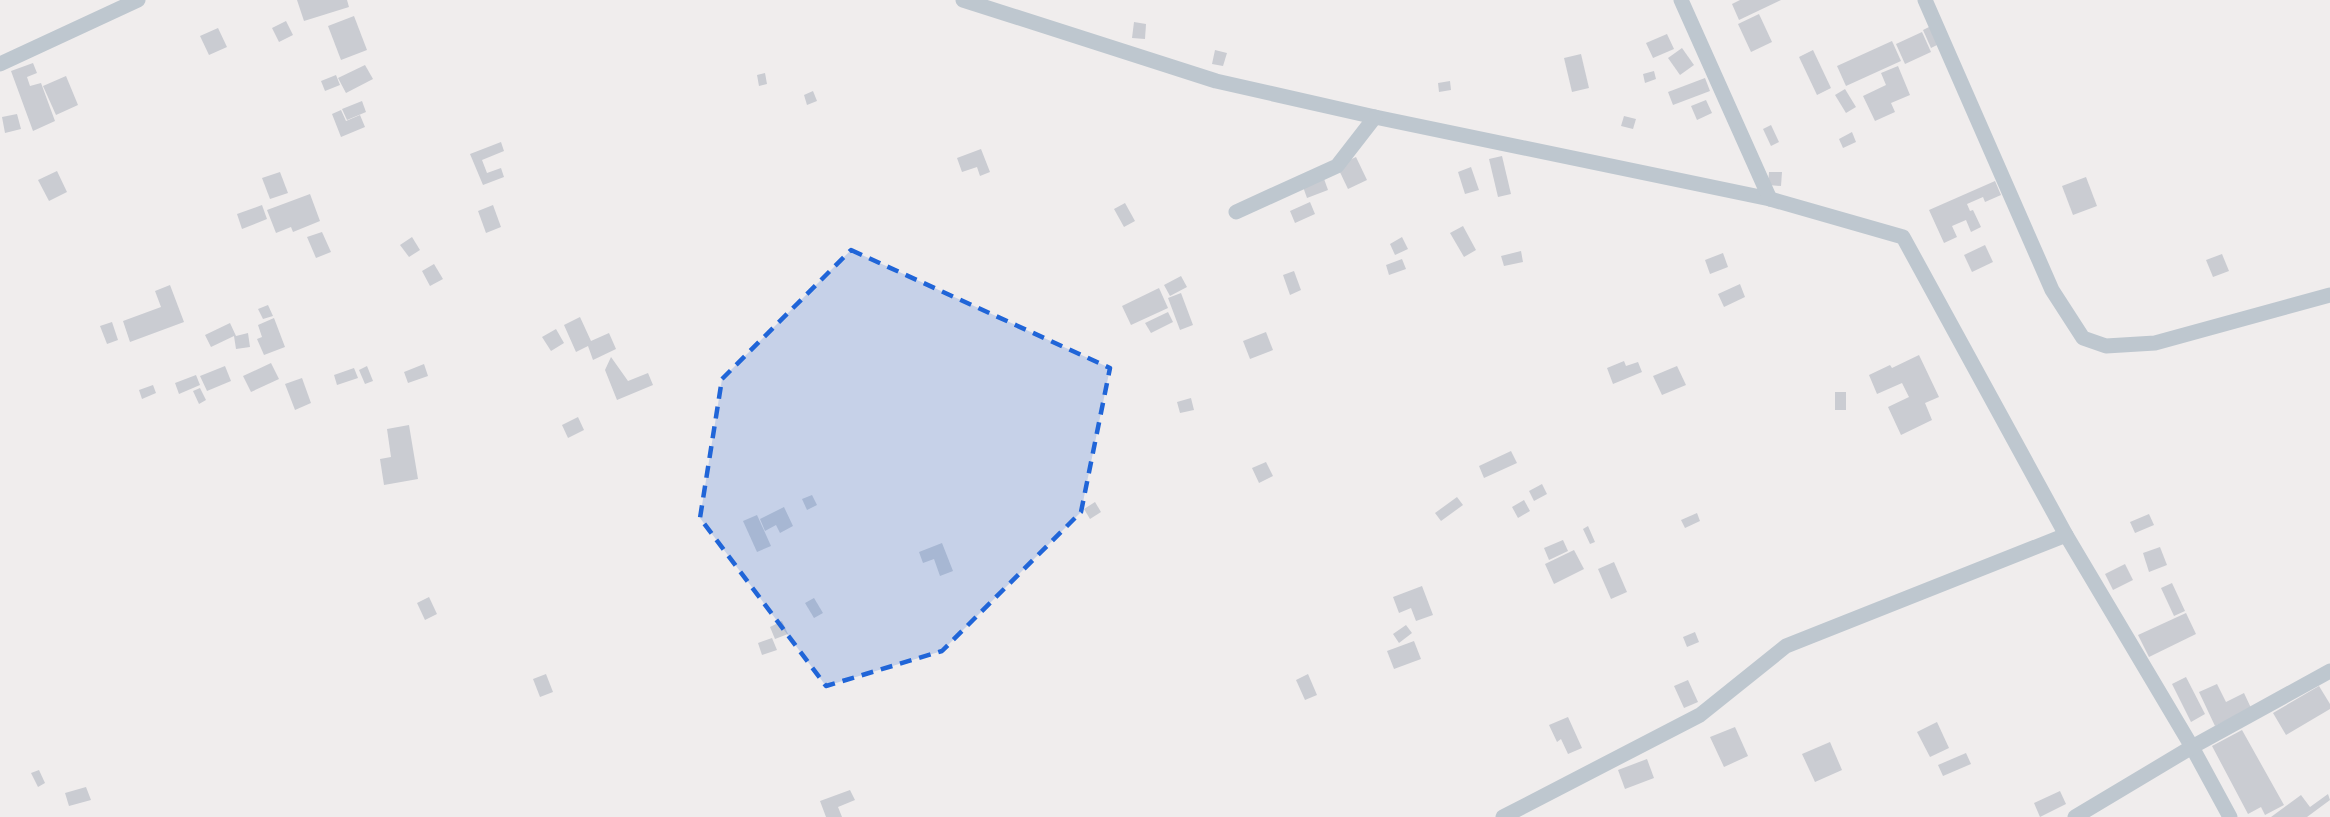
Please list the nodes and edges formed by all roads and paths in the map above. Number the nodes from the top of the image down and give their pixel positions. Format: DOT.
graph roads {
  1 [pos="138,0"];
  2 [pos="963,0"];
  3 [pos="1681,0"];
  4 [pos="1925,0"];
  5 [pos="1006,7"];
  6 [pos="0,64"];
  7 [pos="1375,117"];
  8 [pos="1770,199"];
  9 [pos="1236,212"];
  10 [pos="2330,295"];
  11 [pos="2066,535"];
  12 [pos="2330,671"];
  13 [pos="2192,747"];
  14 [pos="1503,817"];
  15 [pos="2075,817"];
  16 [pos="2230,817"];
  1 -- 6 [label="street"];
  2 -- 5 [label="street"];
  3 -- 8 [label="street"];
  4 -- 10 [label="street"];
  5 -- 7 [label="street"];
  7 -- 8 [label="street"];
  7 -- 9 [label="street"];
  8 -- 11 [label="street"];
  11 -- 13 [label="street"];
  11 -- 14 [label="street"];
  12 -- 13 [label="street"];
  13 -- 15 [label="street"];
  13 -- 16 [label="street"];
}
